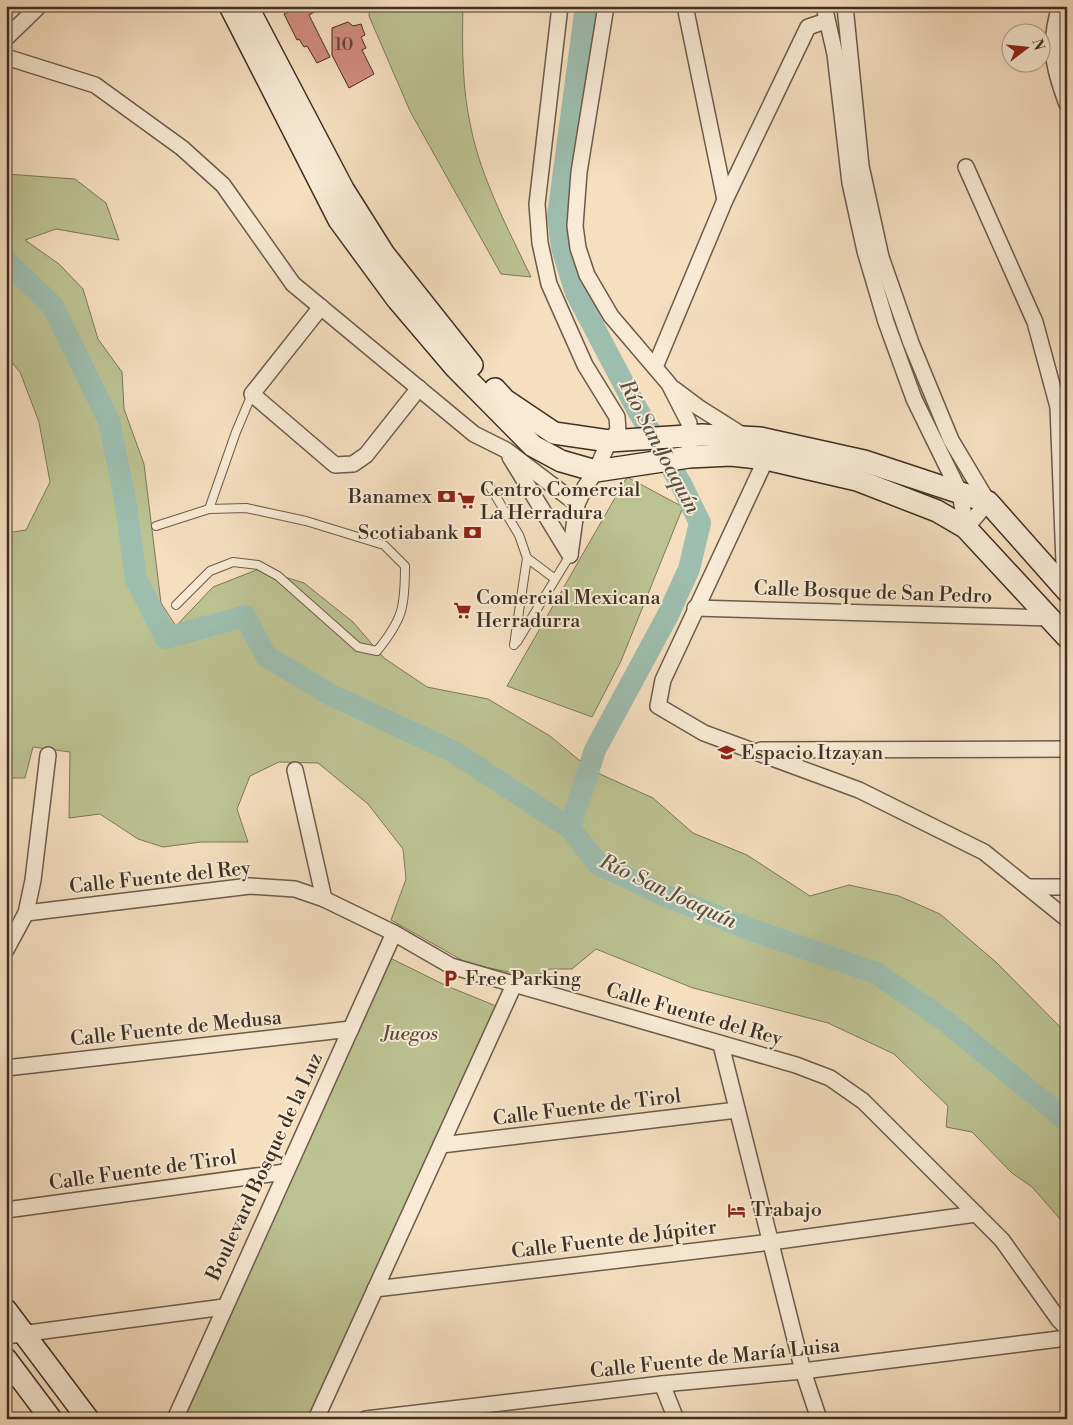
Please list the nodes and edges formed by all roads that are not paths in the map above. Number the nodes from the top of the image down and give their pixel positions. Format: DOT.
graph roads {
  1 [pos="38,6"];
  2 [pos="230,6"];
  3 [pos="247,6"];
  4 [pos="560,6"];
  5 [pos="606,6"];
  6 [pos="685,6"];
  7 [pos="845,6"];
  8 [pos="1060,6"];
  9 [pos="825,13"];
  10 [pos="6,38"];
  11 [pos="6,57"];
  12 [pos="1067,104"];
  13 [pos="856,110"];
  14 [pos="841,114"];
  15 [pos="966,167"];
  16 [pos="725,200"];
  17 [pos="321,307"];
  18 [pos="655,366"];
  19 [pos="669,384"];
  20 [pos="419,388"];
  21 [pos="252,394"];
  22 [pos="545,427"];
  23 [pos="688,436"];
  24 [pos="745,437"];
  25 [pos="610,440"];
  26 [pos="533,446"];
  27 [pos="506,450"];
  28 [pos="768,450"];
  29 [pos="689,457"];
  30 [pos="596,471"];
  31 [pos="489,485"];
  32 [pos="960,493"];
  33 [pos="988,502"];
  34 [pos="577,504"];
  35 [pos="209,509"];
  36 [pos="156,526"];
  37 [pos="966,528"];
  38 [pos="1019,537"];
  39 [pos="986,548"];
  40 [pos="570,555"];
  41 [pos="527,558"];
  42 [pos="555,579"];
  43 [pos="1066,590"];
  44 [pos="176,605"];
  45 [pos="695,608"];
  46 [pos="1050,618"];
  47 [pos="1067,637"];
  48 [pos="1067,749"];
  49 [pos="751,750"];
  50 [pos="48,754"];
  51 [pos="295,770"];
  52 [pos="1067,886"];
  53 [pos="1028,887"];
  54 [pos="324,899"];
  55 [pos="26,913"];
  56 [pos="1067,919"];
  57 [pos="394,933"];
  58 [pos="6,950"];
  59 [pos="514,985"];
  60 [pos="351,1029"];
  61 [pos="722,1045"];
  62 [pos="6,1068"];
  63 [pos="738,1110"];
  64 [pos="441,1145"];
  65 [pos="285,1172"];
  66 [pos="6,1210"];
  67 [pos="976,1214"];
  68 [pos="771,1242"];
  69 [pos="376,1288"];
  70 [pos="224,1307"];
  71 [pos="6,1310"];
  72 [pos="1067,1328"];
  73 [pos="15,1336"];
  74 [pos="1067,1338"];
  75 [pos="6,1359"];
  76 [pos="803,1371"];
  77 [pos="662,1384"];
  78 [pos="51,1419"];
  79 [pos="88,1419"];
  80 [pos="175,1419"];
  81 [pos="316,1419"];
  82 [pos="366,1419"];
  83 [pos="676,1419"];
  84 [pos="819,1419"];
  1 -- 10 [label="street"];
  2 -- 26 [label="main road"];
  3 -- 22 [label="main road"];
  4 -- 25 [label="street"];
  5 -- 18 [label="street"];
  6 -- 16 [label="street"];
  7 -- 13 [label="street"];
  8 -- 12 [label="street"];
  9 -- 14 [label="street"];
  9 -- 16 [label="street"];
  11 -- 17 [label="street"];
  13 -- 14 [label="street"];
  13 -- 33 [label="street"];
  14 -- 32 [label="street"];
  15 -- 43 [label="street"];
  16 -- 18 [label="street"];
  17 -- 20 [label="street"];
  17 -- 21 [label="street"];
  18 -- 19 [label="street"];
  19 -- 23 [label="street"];
  19 -- 24 [label="street"];
  20 -- 21 [label="street"];
  20 -- 27 [label="street"];
  21 -- 35 [label="lane"];
  22 -- 25 [label="main road"];
  22 -- 26 [label="street"];
  23 -- 24 [label="main road"];
  23 -- 25 [label="main road"];
  23 -- 29 [label="street"];
  24 -- 28 [label="main road"];
  25 -- 30 [label="street"];
  26 -- 27 [label="street"];
  26 -- 30 [label="main road"];
  27 -- 34 [label="street"];
  27 -- 40 [label="street"];
  28 -- 29 [label="main road"];
  28 -- 32 [label="main road"];
  28 -- 37 [label="main road"];
  28 -- 45 [label="street"];
  29 -- 30 [label="main road"];
  30 -- 34 [label="street"];
  31 -- 41 [label="lane"];
  32 -- 33 [label="main road"];
  32 -- 37 [label="street"];
  33 -- 37 [label="street"];
  33 -- 38 [label="main road"];
  34 -- 40 [label="street"];
  35 -- 36 [label="lane"];
  35 -- 44 [label="lane"];
  37 -- 39 [label="main road"];
  38 -- 39 [label="main road"];
  38 -- 43 [label="main road"];
  39 -- 46 [label="main road"];
  40 -- 42 [label="lane"];
  41 -- 42 [label="lane"];
  41 -- 42 [label="lane"];
  45 -- 46 [label="street, Calle Bosque de San Pedro"];
  45 -- 49 [label="street"];
  46 -- 47 [label="main road"];
  48 -- 49 [label="street"];
  49 -- 53 [label="street"];
  50 -- 55 [label="street"];
  51 -- 54 [label="street"];
  52 -- 53 [label="street"];
  53 -- 56 [label="street"];
  54 -- 55 [label="street, Calle Fuente del Rey"];
  54 -- 57 [label="street, Calle Fuente del Rey"];
  55 -- 58 [label="street"];
  57 -- 59 [label="street, Calle Fuente del Rey"];
  57 -- 60 [label="street, Boulevard Bosque de la Luz"];
  59 -- 61 [label="street, Calle Fuente del Rey"];
  59 -- 64 [label="street"];
  60 -- 62 [label="street, Calle Fuente de Medusa"];
  60 -- 65 [label="street, Boulevard Bosque de la Luz"];
  61 -- 63 [label="street"];
  61 -- 67 [label="street, Calle Fuente del Rey"];
  63 -- 64 [label="street, Calle Fuente de Tirol"];
  63 -- 68 [label="street"];
  64 -- 69 [label="street"];
  65 -- 66 [label="street, Calle Fuente de Tirol"];
  65 -- 70 [label="street, Boulevard Bosque de la Luz"];
  67 -- 68 [label="street, Calle Fuente de Júpiter"];
  67 -- 72 [label="street, Calle Fuente del Rey"];
  68 -- 69 [label="street, Calle Fuente de Júpiter"];
  68 -- 76 [label="street"];
  69 -- 81 [label="street"];
  70 -- 73 [label="street"];
  70 -- 80 [label="street, Boulevard Bosque de la Luz"];
  71 -- 73 [label="main road"];
  73 -- 79 [label="main road"];
  74 -- 76 [label="street, Calle Fuente de María Luisa"];
  75 -- 78 [label="main road"];
  76 -- 77 [label="street, Calle Fuente de María Luisa"];
  76 -- 84 [label="street"];
  77 -- 82 [label="street, Calle Fuente de María Luisa"];
  77 -- 83 [label="street"];
}
